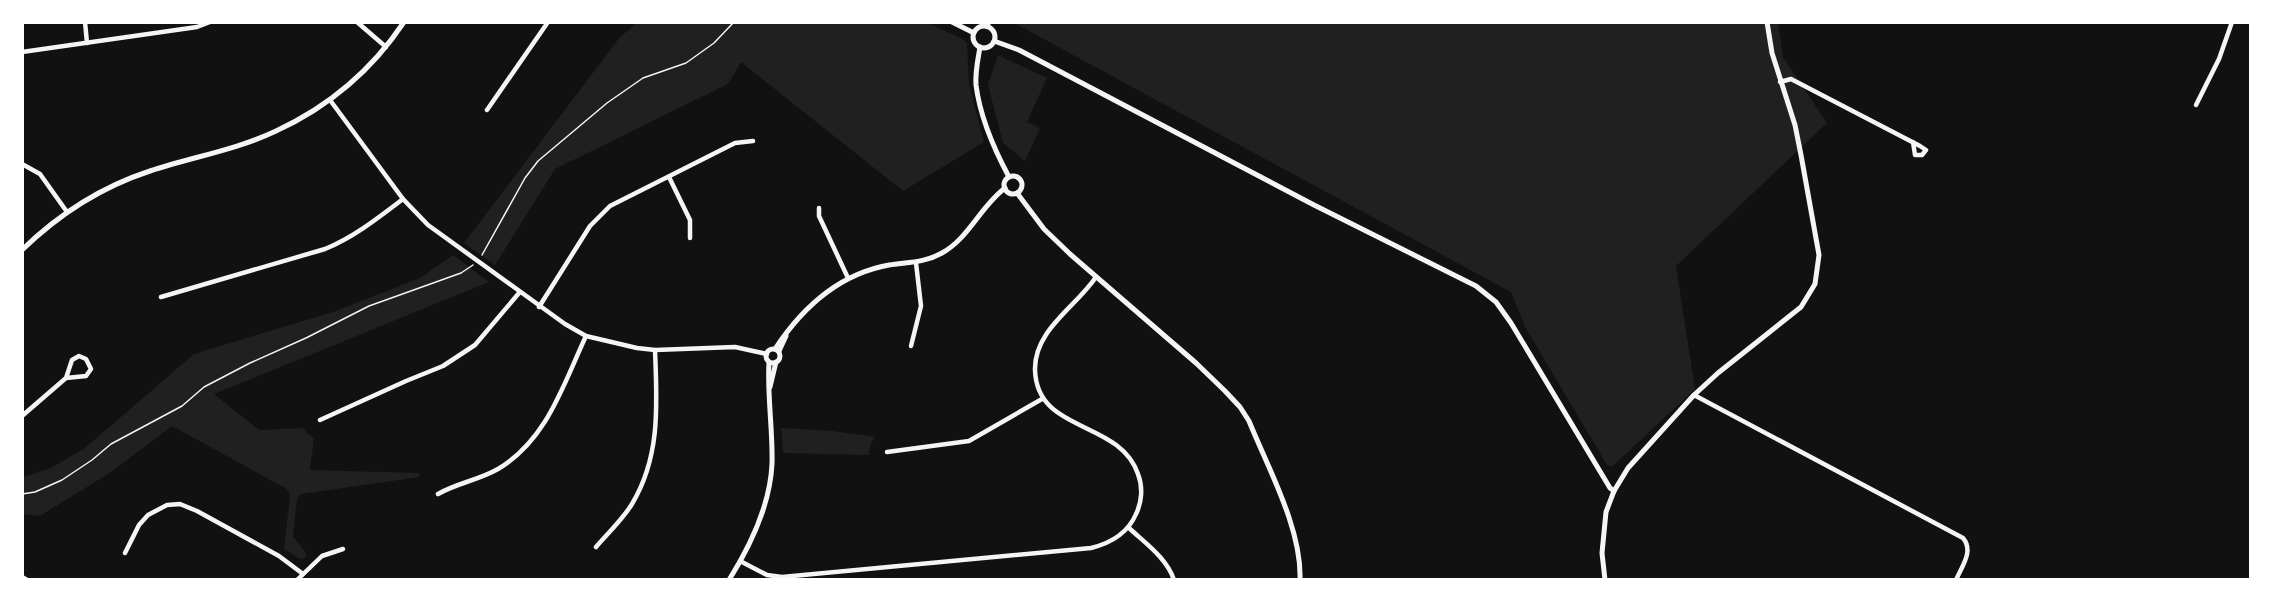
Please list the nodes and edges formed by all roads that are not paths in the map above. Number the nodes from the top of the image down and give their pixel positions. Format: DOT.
graph roads {
  1 [pos="85,22"];
  2 [pos="210,22"];
  3 [pos="357,22"];
  4 [pos="404,22"];
  5 [pos="548,22"];
  6 [pos="952,22"];
  7 [pos="1767,22"];
  8 [pos="2232,22"];
  9 [pos="988,25"];
  10 [pos="974,33"];
  11 [pos="994,41"];
  12 [pos="87,43"];
  13 [pos="386,47"];
  14 [pos="980,47"];
  15 [pos="22,52"];
  16 [pos="1780,82"];
  17 [pos="330,100"];
  18 [pos="2196,105"];
  19 [pos="487,110"];
  20 [pos="753,141"];
  21 [pos="1913,142"];
  22 [pos="22,164"];
  23 [pos="669,177"];
  24 [pos="1009,177"];
  25 [pos="1005,188"];
  26 [pos="1017,193"];
  27 [pos="403,199"];
  28 [pos="819,208"];
  29 [pos="67,212"];
  30 [pos="690,238"];
  31 [pos="22,250"];
  32 [pos="916,263"];
  33 [pos="1096,277"];
  34 [pos="848,278"];
  35 [pos="519,293"];
  36 [pos="160,297"];
  37 [pos="539,307"];
  38 [pos="586,336"];
  39 [pos="910,346"];
  40 [pos="655,350"];
  41 [pos="777,350"];
  42 [pos="767,354"];
  43 [pos="769,362"];
  44 [pos="776,362"];
  45 [pos="66,378"];
  46 [pos="769,395"];
  47 [pos="1694,395"];
  48 [pos="1042,399"];
  49 [pos="22,416"];
  50 [pos="320,420"];
  51 [pos="887,452"];
  52 [pos="1614,491"];
  53 [pos="438,494"];
  54 [pos="1129,528"];
  55 [pos="596,547"];
  56 [pos="343,549"];
  57 [pos="124,553"];
  58 [pos="740,561"];
  59 [pos="303,574"];
  60 [pos="22,577"];
  61 [pos="27,579"];
  62 [pos="297,579"];
  63 [pos="729,579"];
  64 [pos="1174,579"];
  65 [pos="1300,579"];
  66 [pos="1605,579"];
  67 [pos="1956,579"];
  1 -- 12 [label="street"];
  2 -- 12 [label="street"];
  3 -- 13 [label="street"];
  4 -- 13 [label="street"];
  5 -- 19 [label="street"];
  6 -- 10 [label="street"];
  7 -- 16 [label="street"];
  8 -- 18 [label="street"];
  9 -- 10 [label="street"];
  9 -- 11 [label="street"];
  10 -- 14 [label="street"];
  11 -- 14 [label="street"];
  11 -- 52 [label="street"];
  12 -- 15 [label="street"];
  13 -- 17 [label="street"];
  14 -- 24 [label="street"];
  16 -- 21 [label="street"];
  16 -- 47 [label="street"];
  17 -- 27 [label="street"];
  17 -- 29 [label="street"];
  20 -- 23 [label="street"];
  22 -- 29 [label="street"];
  23 -- 30 [label="street"];
  23 -- 37 [label="street"];
  24 -- 25 [label="street"];
  24 -- 26 [label="street"];
  25 -- 26 [label="street"];
  25 -- 32 [label="street"];
  26 -- 33 [label="street"];
  27 -- 35 [label="street"];
  27 -- 36 [label="street"];
  28 -- 34 [label="street"];
  29 -- 31 [label="street"];
  32 -- 34 [label="street"];
  32 -- 39 [label="street"];
  33 -- 48 [label="street"];
  33 -- 65 [label="street"];
  34 -- 41 [label="street"];
  35 -- 37 [label="street"];
  35 -- 50 [label="street"];
  37 -- 38 [label="street"];
  38 -- 40 [label="street"];
  38 -- 53 [label="street"];
  40 -- 42 [label="street"];
  40 -- 55 [label="street"];
  41 -- 42 [label="street"];
  41 -- 44 [label="street"];
  42 -- 43 [label="street"];
  43 -- 44 [label="street"];
  43 -- 46 [label="street"];
  44 -- 46 [label="street"];
  45 -- 45 [label="street"];
  45 -- 49 [label="street"];
  46 -- 58 [label="street"];
  47 -- 52 [label="street"];
  47 -- 67 [label="street"];
  48 -- 51 [label="street"];
  48 -- 54 [label="street"];
  52 -- 66 [label="street"];
  54 -- 58 [label="street"];
  54 -- 64 [label="street"];
  56 -- 59 [label="street"];
  57 -- 59 [label="street"];
  58 -- 63 [label="street"];
  59 -- 62 [label="street"];
  60 -- 61 [label="street"];
}
